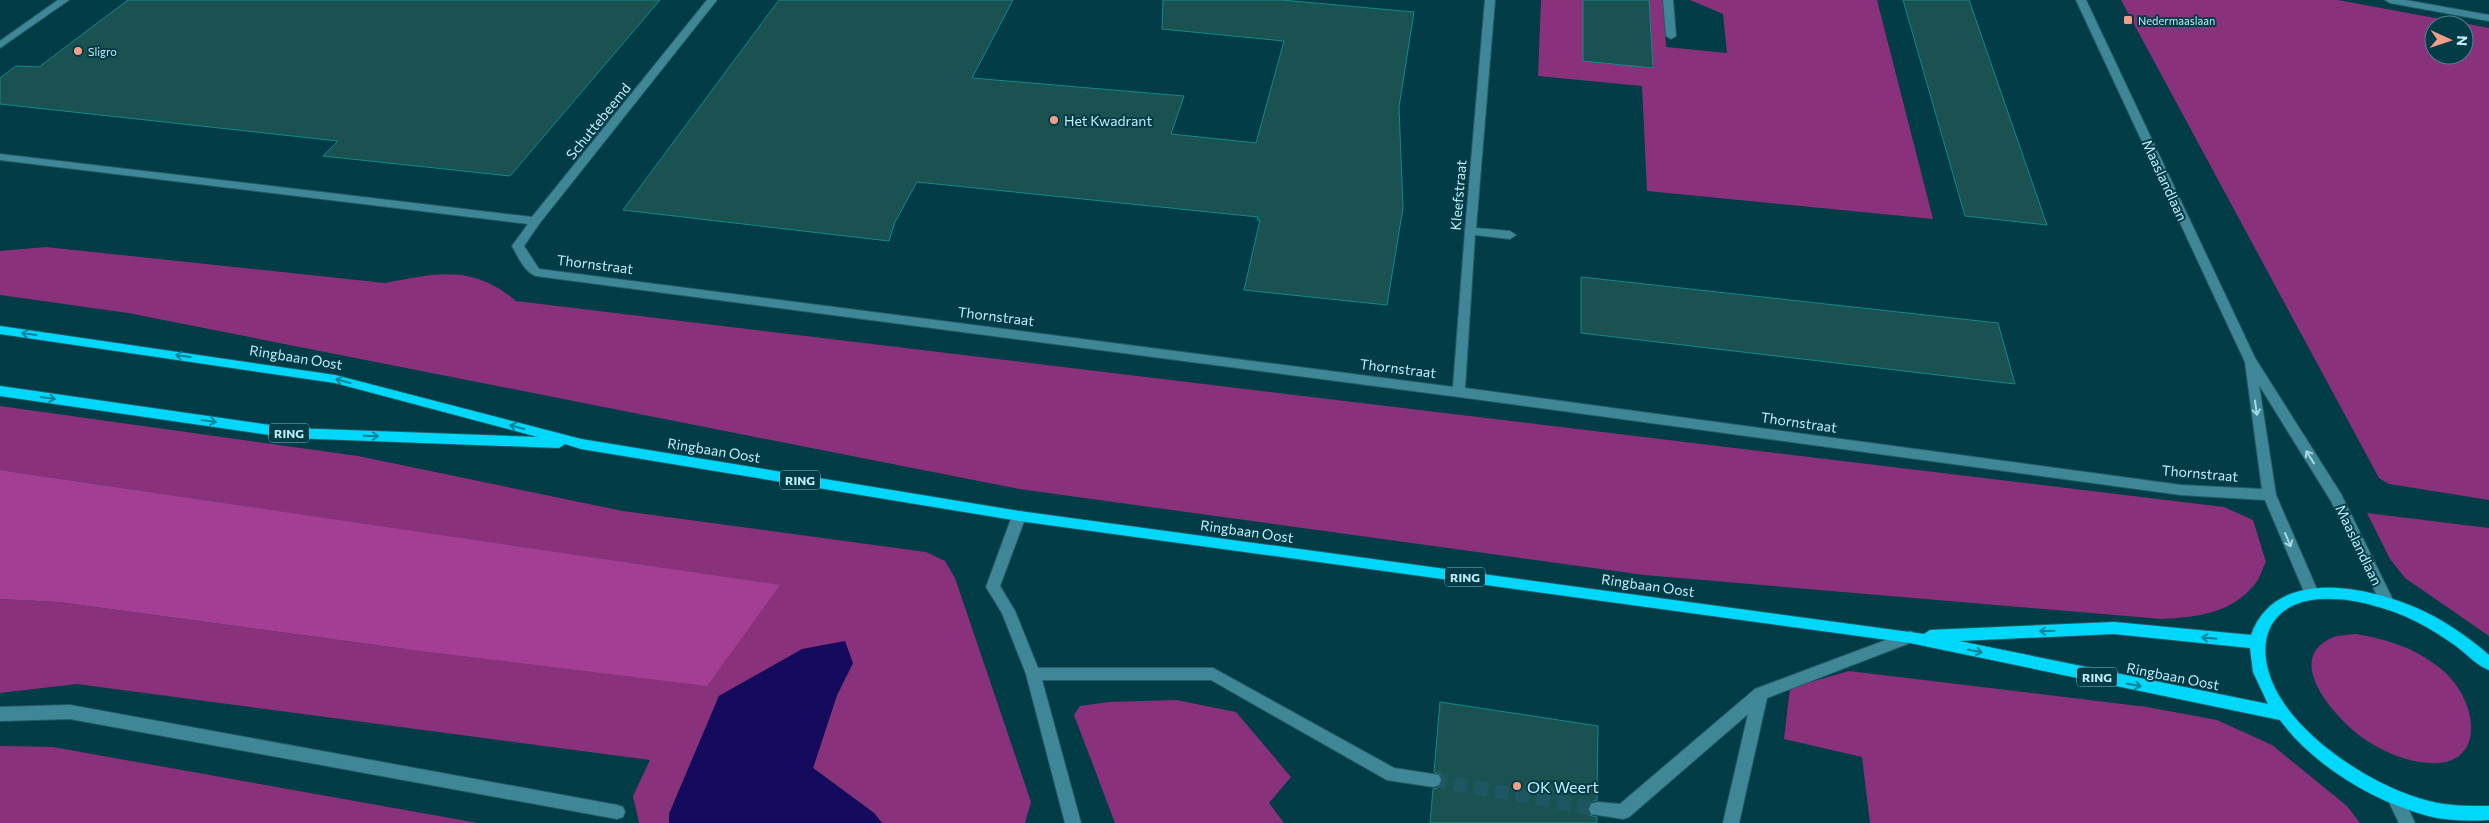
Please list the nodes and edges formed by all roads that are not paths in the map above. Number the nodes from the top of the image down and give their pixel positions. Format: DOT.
graph roads {
  1 [pos="64,0"];
  2 [pos="712,0"];
  3 [pos="1490,0"];
  4 [pos="1668,0"];
  5 [pos="2081,0"];
  6 [pos="2390,0"];
  7 [pos="2489,18"];
  8 [pos="1671,36"];
  9 [pos="0,45"];
  10 [pos="0,157"];
  11 [pos="535,221"];
  12 [pos="1470,231"];
  13 [pos="1510,235"];
  14 [pos="527,262"];
  15 [pos="0,330"];
  16 [pos="2249,359"];
  17 [pos="0,391"];
  18 [pos="1459,392"];
  19 [pos="581,444"];
  20 [pos="2269,495"];
  21 [pos="1018,516"];
  22 [pos="2312,594"];
  23 [pos="2388,604"];
  24 [pos="1910,637"];
  25 [pos="2257,642"];
  26 [pos="2489,664"];
  27 [pos="1033,674"];
  28 [pos="1760,694"];
  29 [pos="0,714"];
  30 [pos="2283,714"];
  31 [pos="1434,780"];
  32 [pos="2395,798"];
  33 [pos="1597,809"];
  34 [pos="617,812"];
  35 [pos="2489,813"];
  36 [pos="1074,823"];
  37 [pos="1731,823"];
  38 [pos="2407,823"];
  1 -- 9 [label="street"];
  2 -- 11 [label="street, Schuttebeemd"];
  3 -- 12 [label="street, Kleefstraat"];
  4 -- 8 [label="street"];
  5 -- 16 [label="street, Maaslandlaan"];
  6 -- 7 [label="street"];
  10 -- 11 [label="street"];
  11 -- 14 [label="street, Schuttebeemd"];
  12 -- 13 [label="street"];
  12 -- 18 [label="street, Kleefstraat"];
  14 -- 18 [label="street, Thornstraat"];
  19 -- 15 [label="main road, Ringbaan Oost / RING, one-way"];
  16 -- 20 [label="street, Maaslandlaan, one-way"];
  23 -- 16 [label="street, Maaslandlaan, one-way"];
  17 -- 19 [label="main road, Ringbaan Oost / RING, one-way"];
  18 -- 20 [label="street, Thornstraat"];
  19 -- 21 [label="main road, Ringbaan Oost / RING"];
  20 -- 22 [label="street, Maaslandlaan, one-way"];
  21 -- 24 [label="main road, Ringbaan Oost / RING"];
  21 -- 27 [label="street"];
  22 -- 23 [label="main road"];
  22 -- 25 [label="main road"];
  23 -- 26 [label="main road"];
  25 -- 24 [label="main road, Ringbaan Oost / RING, one-way"];
  24 -- 28 [label="street"];
  24 -- 30 [label="main road, Ringbaan Oost / RING, one-way"];
  25 -- 30 [label="main road"];
  27 -- 31 [label="street"];
  27 -- 36 [label="street"];
  28 -- 33 [label="street"];
  28 -- 37 [label="street"];
  29 -- 34 [label="street"];
  30 -- 32 [label="main road"];
  32 -- 35 [label="main road"];
  32 -- 38 [label="street"];
}
